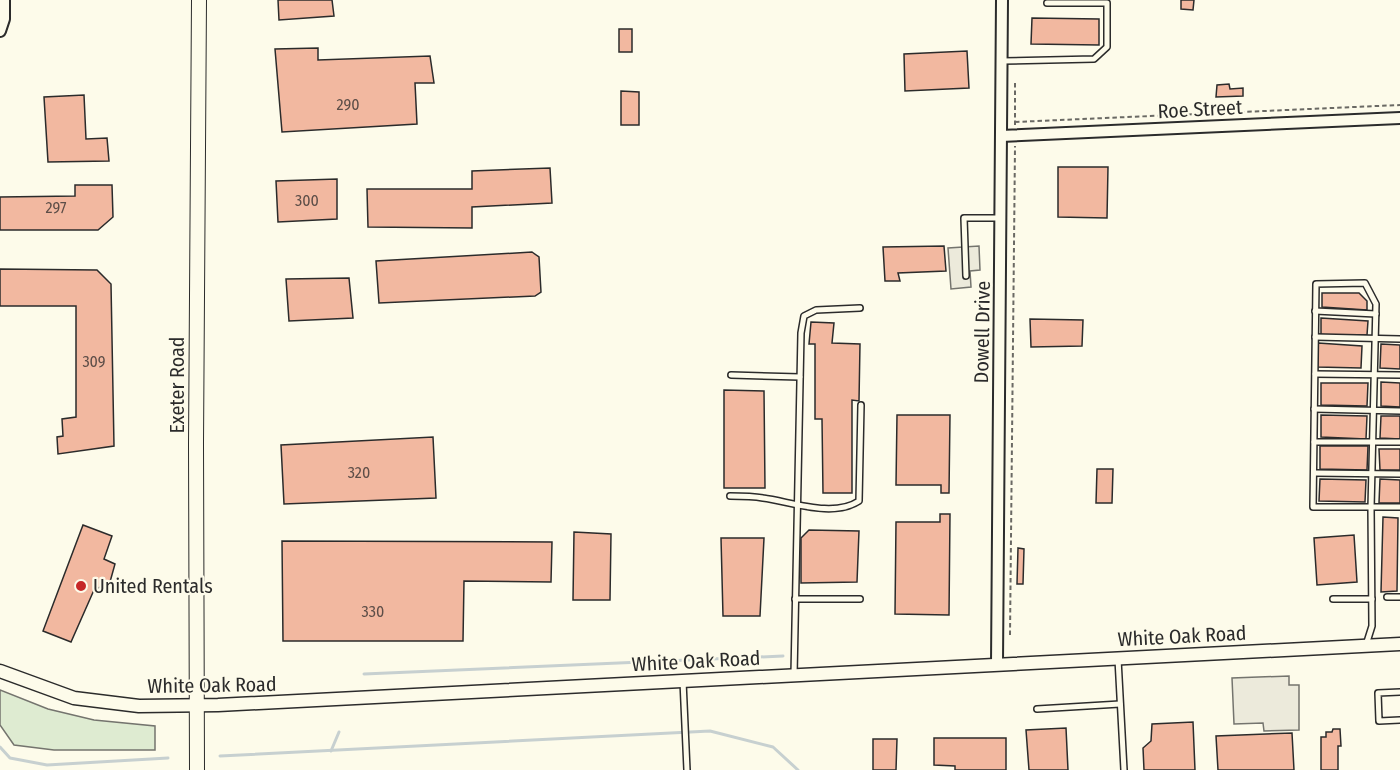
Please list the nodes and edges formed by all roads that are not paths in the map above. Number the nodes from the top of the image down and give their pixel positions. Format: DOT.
graph roads {
  1 [pos="4,0"];
  2 [pos="199,0"];
  3 [pos="1002,0"];
  4 [pos="1047,3"];
  5 [pos="0,31"];
  6 [pos="1002,61"];
  7 [pos="1400,118"];
  8 [pos="1001,136"];
  9 [pos="1000,218"];
  10 [pos="966,276"];
  11 [pos="860,308"];
  12 [pos="1315,311"];
  13 [pos="1376,314"];
  14 [pos="1315,337"];
  15 [pos="1375,339"];
  16 [pos="1400,339"];
  17 [pos="1315,374"];
  18 [pos="731,375"];
  19 [pos="1374,375"];
  20 [pos="1400,375"];
  21 [pos="800,377"];
  22 [pos="861,405"];
  23 [pos="1314,409"];
  24 [pos="1373,410"];
  25 [pos="1400,411"];
  26 [pos="1314,442"];
  27 [pos="1372,442"];
  28 [pos="1400,442"];
  29 [pos="1314,473"];
  30 [pos="1372,473"];
  31 [pos="1400,474"];
  32 [pos="730,496"];
  33 [pos="798,506"];
  34 [pos="1400,507"];
  35 [pos="1371,508"];
  36 [pos="1387,597"];
  37 [pos="1400,597"];
  38 [pos="795,599"];
  39 [pos="860,599"];
  40 [pos="1333,599"];
  41 [pos="1372,599"];
  42 [pos="1400,644"];
  43 [pos="1365,646"];
  44 [pos="1118,658"];
  45 [pos="996,664"];
  46 [pos="0,671"];
  47 [pos="794,675"];
  48 [pos="683,681"];
  49 [pos="1400,692"];
  50 [pos="1120,704"];
  51 [pos="197,706"];
  52 [pos="1037,709"];
  53 [pos="1400,720"];
  54 [pos="197,770"];
  55 [pos="687,770"];
  56 [pos="1124,770"];
  1 -- 5 [label="street"];
  2 -- 51 [label="main road, Exeter Road"];
  3 -- 6 [label="street, Dowell Drive"];
  4 -- 6 [label="lane"];
  6 -- 8 [label="street, Dowell Drive"];
  7 -- 8 [label="street, Roe Street"];
  8 -- 9 [label="street, Dowell Drive"];
  9 -- 10 [label="lane"];
  9 -- 45 [label="street, Dowell Drive"];
  11 -- 21 [label="lane"];
  12 -- 13 [label="lane"];
  12 -- 13 [label="lane"];
  12 -- 14 [label="lane"];
  13 -- 15 [label="lane"];
  14 -- 15 [label="lane"];
  14 -- 17 [label="lane"];
  15 -- 16 [label="lane"];
  15 -- 19 [label="lane"];
  17 -- 19 [label="lane"];
  17 -- 23 [label="lane"];
  18 -- 21 [label="lane"];
  19 -- 20 [label="lane"];
  19 -- 24 [label="lane"];
  21 -- 33 [label="lane"];
  22 -- 33 [label="lane"];
  23 -- 24 [label="lane"];
  23 -- 26 [label="lane"];
  24 -- 25 [label="lane"];
  24 -- 27 [label="lane"];
  26 -- 27 [label="lane"];
  26 -- 29 [label="lane"];
  27 -- 28 [label="lane"];
  27 -- 30 [label="lane"];
  29 -- 30 [label="lane"];
  29 -- 35 [label="lane"];
  30 -- 31 [label="lane"];
  30 -- 35 [label="lane"];
  32 -- 33 [label="lane"];
  33 -- 38 [label="lane"];
  34 -- 35 [label="lane"];
  35 -- 41 [label="lane"];
  36 -- 37 [label="lane"];
  38 -- 39 [label="lane"];
  38 -- 47 [label="lane"];
  40 -- 41 [label="lane"];
  41 -- 43 [label="lane"];
  42 -- 43 [label="street, White Oak Road"];
  43 -- 44 [label="street, White Oak Road"];
  44 -- 45 [label="street, White Oak Road"];
  44 -- 50 [label="lane"];
  45 -- 47 [label="street, White Oak Road"];
  46 -- 51 [label="street, White Oak Road"];
  47 -- 48 [label="street, White Oak Road"];
  48 -- 51 [label="street, White Oak Road"];
  48 -- 55 [label="lane"];
  49 -- 53 [label="lane"];
  50 -- 52 [label="lane"];
  50 -- 56 [label="lane"];
  51 -- 54 [label="main road, Exeter Road"];
}
